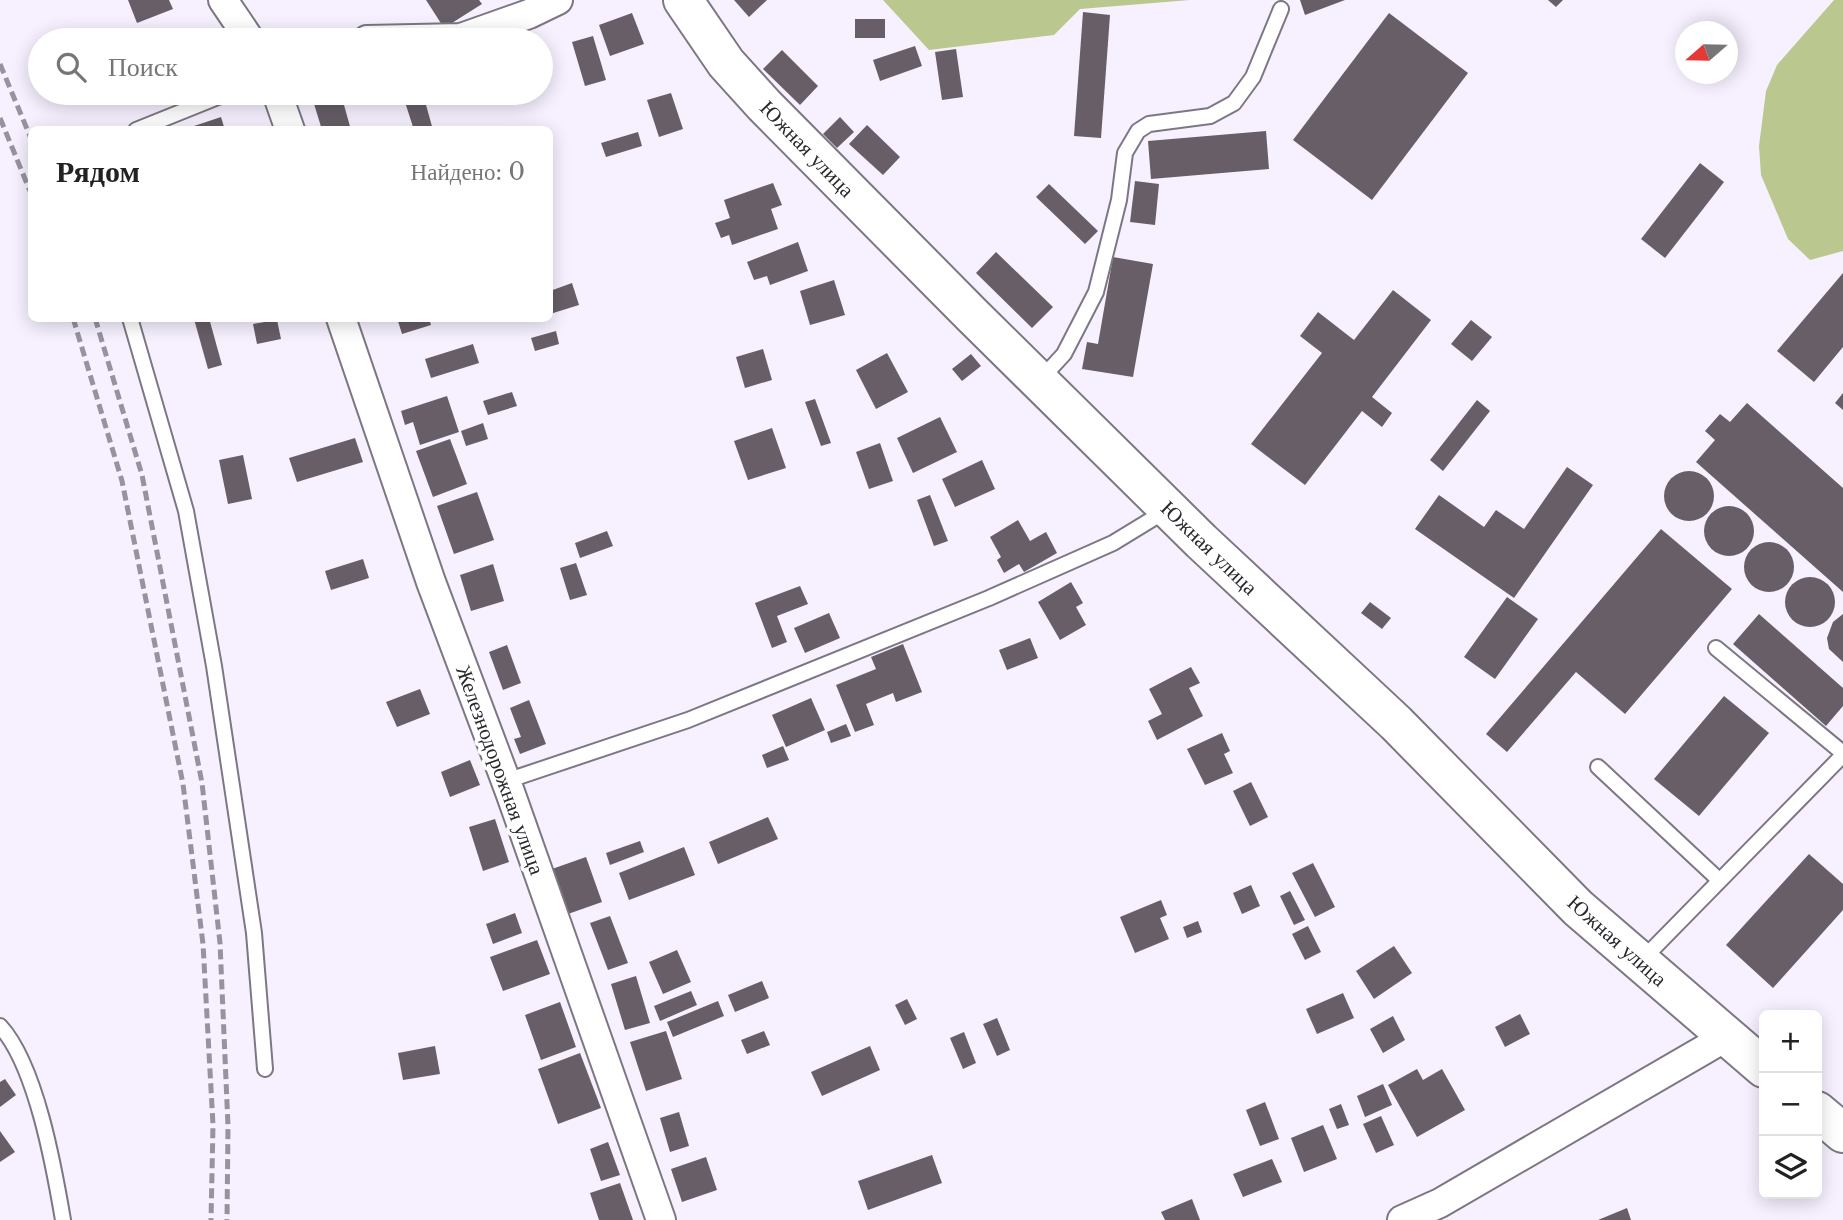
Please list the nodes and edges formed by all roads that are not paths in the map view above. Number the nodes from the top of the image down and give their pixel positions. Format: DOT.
graph roads {
  1 [pos="223,0"];
  2 [pos="558,0"];
  3 [pos="683,0"];
  4 [pos="1281,9"];
  5 [pos="242,28"];
  6 [pos="494,28"];
  7 [pos="198,105"];
  8 [pos="281,105"];
  9 [pos="146,126"];
  10 [pos="288,126"];
  11 [pos="131,322"];
  12 [pos="342,322"];
  13 [pos="1039,382"];
  14 [pos="1168,509"];
  15 [pos="1716,648"];
  16 [pos="1843,754"];
  17 [pos="1598,767"];
  18 [pos="506,781"];
  19 [pos="1719,880"];
  20 [pos="1640,961"];
  21 [pos="0,1026"];
  22 [pos="1726,1037"];
  23 [pos="1759,1064"];
  24 [pos="265,1069"];
  25 [pos="1822,1115"];
  26 [pos="1843,1133"];
  27 [pos="63,1220"];
  28 [pos="661,1220"];
  29 [pos="1402,1220"];
  1 -- 5 [label="street"];
  2 -- 6 [label="street"];
  3 -- 13 [label="street, Южная улица"];
  4 -- 13 [label="lane"];
  7 -- 9 [label="lane"];
  8 -- 10 [label="street"];
  11 -- 24 [label="lane"];
  12 -- 18 [label="street, Железнодорожная улица"];
  13 -- 14 [label="street, Южная улица"];
  14 -- 18 [label="lane"];
  14 -- 20 [label="street, Южная улица"];
  15 -- 16 [label="lane"];
  16 -- 19 [label="lane"];
  17 -- 19 [label="lane"];
  18 -- 28 [label="street, Железнодорожная улица"];
  19 -- 20 [label="lane"];
  20 -- 22 [label="street, Южная улица"];
  21 -- 27 [label="lane"];
  22 -- 23 [label="street, Южная улица"];
  22 -- 29 [label="street"];
  25 -- 26 [label="street"];
}
